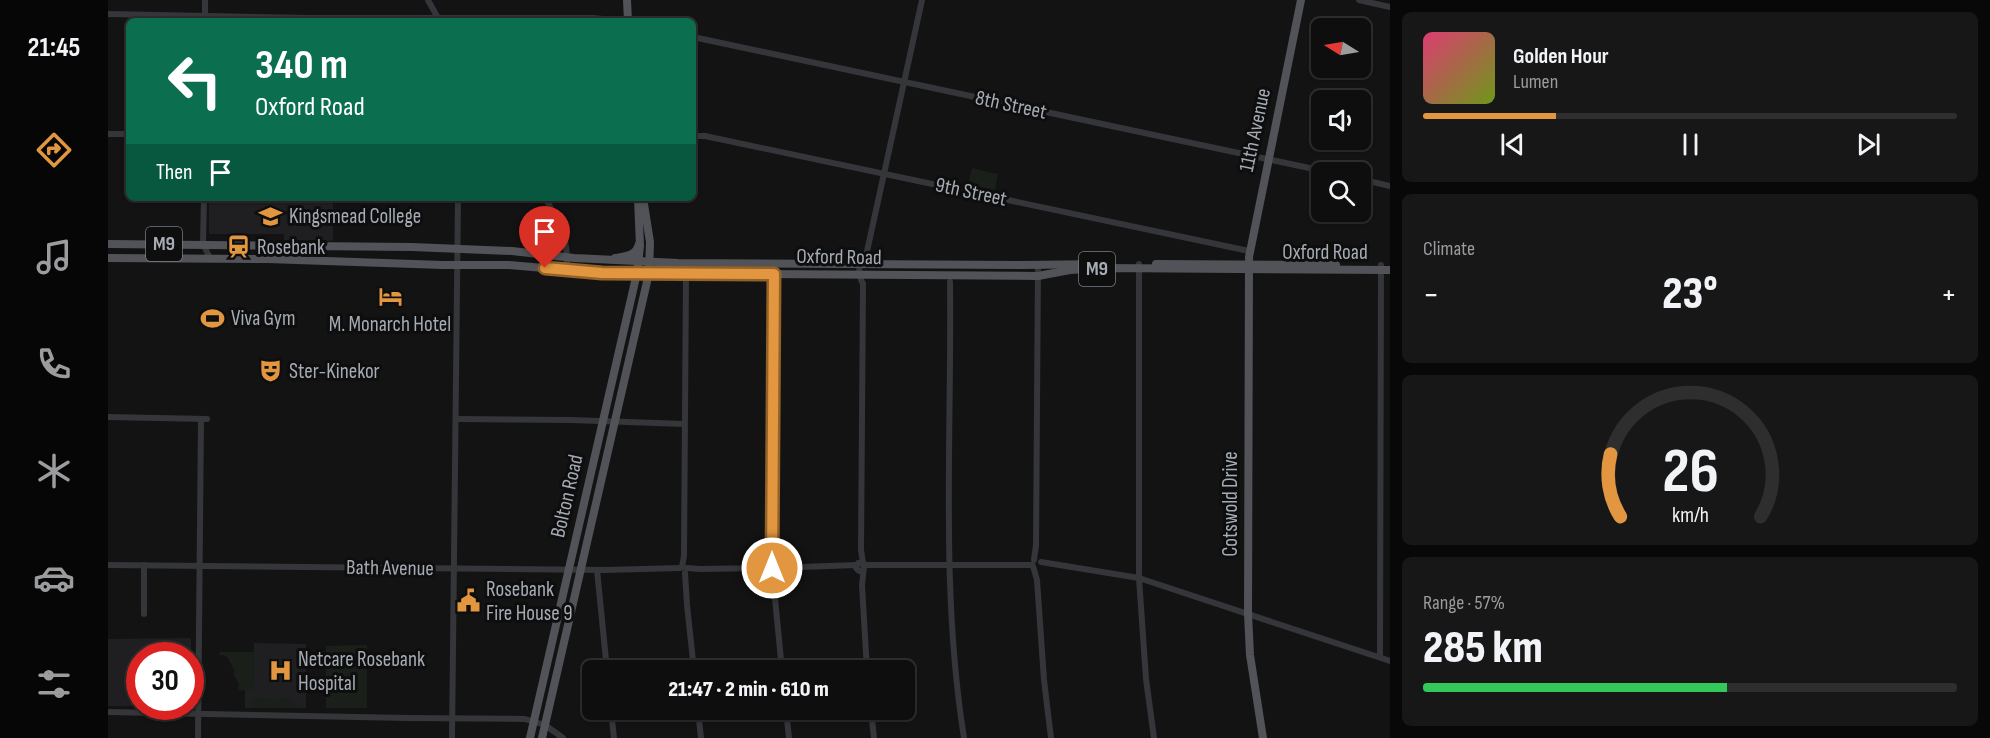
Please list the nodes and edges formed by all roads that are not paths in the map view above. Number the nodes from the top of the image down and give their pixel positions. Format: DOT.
graph roads {
  1 [pos="205,0"];
  2 [pos="428,0"];
  3 [pos="627,0"];
  4 [pos="922,0"];
  5 [pos="1301,0"];
  6 [pos="1359,0"];
  7 [pos="1390,6"];
  8 [pos="108,14"];
  9 [pos="205,18"];
  10 [pos="438,18"];
  11 [pos="628,18"];
  12 [pos="696,38"];
  13 [pos="904,82"];
  14 [pos="108,134"];
  15 [pos="126,134"];
  16 [pos="696,136"];
  17 [pos="1268,159"];
  18 [pos="1311,168"];
  19 [pos="885,174"];
  20 [pos="1371,182"];
  21 [pos="1390,186"];
  22 [pos="204,201"];
  23 [pos="458,201"];
  24 [pos="547,201"];
  25 [pos="638,201"];
  26 [pos="643,201"];
  27 [pos="640,229"];
  28 [pos="108,244"];
  29 [pos="203,244"];
  30 [pos="457,249"];
  31 [pos="1249,251"];
  32 [pos="108,258"];
  33 [pos="210,258"];
  34 [pos="567,258"];
  35 [pos="602,260"];
  36 [pos="868,260"];
  37 [pos="639,262"];
  38 [pos="650,262"];
  39 [pos="860,264"];
  40 [pos="458,265"];
  41 [pos="945,265"];
  42 [pos="955,265"];
  43 [pos="1038,265"];
  44 [pos="1139,266"];
  45 [pos="1248,266"];
  46 [pos="1386,268"];
  47 [pos="567,270"];
  48 [pos="637,273"];
  49 [pos="649,273"];
  50 [pos="686,274"];
  51 [pos="774,274"];
  52 [pos="859,276"];
  53 [pos="869,276"];
  54 [pos="1038,276"];
  55 [pos="950,277"];
  56 [pos="863,284"];
  57 [pos="108,417"];
  58 [pos="456,419"];
  59 [pos="604,421"];
  60 [pos="614,422"];
  61 [pos="684,424"];
  62 [pos="1036,563"];
  63 [pos="108,565"];
  64 [pos="144,565"];
  65 [pos="949,565"];
  66 [pos="200,566"];
  67 [pos="860,567"];
  68 [pos="453,568"];
  69 [pos="772,568"];
  70 [pos="568,569"];
  71 [pos="580,570"];
  72 [pos="597,570"];
  73 [pos="684,570"];
  74 [pos="1139,578"];
  75 [pos="144,614"];
  76 [pos="1248,614"];
  77 [pos="199,642"];
  78 [pos="1380,657"];
  79 [pos="606,660"];
  80 [pos="693,660"];
  81 [pos="781,660"];
  82 [pos="866,660"];
  83 [pos="1390,661"];
  84 [pos="108,712"];
  85 [pos="126,712"];
  86 [pos="204,713"];
  87 [pos="451,719"];
  88 [pos="199,720"];
  89 [pos="534,720"];
  90 [pos="612,720"];
  91 [pos="699,720"];
  92 [pos="787,720"];
  93 [pos="872,720"];
  94 [pos="544,725"];
  95 [pos="198,738"];
  96 [pos="452,738"];
  97 [pos="530,738"];
  98 [pos="542,738"];
  99 [pos="563,738"];
  100 [pos="614,738"];
  101 [pos="701,738"];
  102 [pos="789,738"];
  103 [pos="874,738"];
  104 [pos="964,738"];
  105 [pos="1051,738"];
  106 [pos="1154,738"];
  107 [pos="1263,738"];
  1 -- 9 [label="street"];
  2 -- 10 [label="street"];
  3 -- 11 [label="main road"];
  4 -- 13 [label="street"];
  5 -- 17 [label="main road, 11th Avenue"];
  6 -- 7 [label="street"];
  8 -- 9 [label="street"];
  12 -- 13 [label="street, 8th Street"];
  13 -- 17 [label="street, 8th Street"];
  13 -- 19 [label="street"];
  14 -- 15 [label="street"];
  16 -- 19 [label="street, 9th Street"];
  17 -- 18 [label="street, 8th Street"];
  17 -- 31 [label="main road, 11th Avenue"];
  19 -- 31 [label="street, 9th Street"];
  19 -- 36 [label="street"];
  20 -- 21 [label="street"];
  22 -- 29 [label="street"];
  23 -- 30 [label="street"];
  24 -- 34 [label="street"];
  25 -- 27 [label="main road, Bolton Road"];
  26 -- 38 [label="main road, Bolton Road"];
  27 -- 35 [label="main road"];
  27 -- 37 [label="main road, Bolton Road"];
  28 -- 29 [label="main road, Oxford Road / M9"];
  29 -- 30 [label="main road, Oxford Road / M9"];
  29 -- 33 [label="street"];
  30 -- 34 [label="main road, Oxford Road / M9"];
  30 -- 40 [label="street"];
  31 -- 45 [label="main road, 11th Avenue"];
  32 -- 33 [label="main road, Oxford Road / M9"];
  33 -- 40 [label="main road, Oxford Road / M9"];
  34 -- 35 [label="main road, Oxford Road / M9"];
  34 -- 47 [label="street"];
  35 -- 37 [label="main road, Oxford Road / M9"];
  36 -- 39 [label="main road, Oxford Road / M9"];
  36 -- 41 [label="main road, Oxford Road / M9"];
  36 -- 53 [label="street"];
  37 -- 38 [label="main road, Oxford Road / M9"];
  37 -- 48 [label="main road, Bolton Road"];
  38 -- 39 [label="main road, Oxford Road / M9"];
  38 -- 49 [label="main road, Bolton Road"];
  39 -- 52 [label="street"];
  40 -- 47 [label="main road, Oxford Road / M9"];
  40 -- 58 [label="street"];
  41 -- 42 [label="main road, Oxford Road / M9"];
  41 -- 55 [label="street"];
  42 -- 43 [label="main road, Oxford Road / M9"];
  42 -- 55 [label="street"];
  43 -- 44 [label="main road, Oxford Road / M9"];
  43 -- 54 [label="street"];
  44 -- 45 [label="main road, Oxford Road / M9"];
  44 -- 54 [label="main road, Oxford Road / M9"];
  44 -- 74 [label="street"];
  45 -- 46 [label="main road, Oxford Road / M9"];
  45 -- 76 [label="main road, Cotswold Drive"];
  46 -- 78 [label="street"];
  47 -- 48 [label="main road, Oxford Road / M9"];
  48 -- 49 [label="main road, Oxford Road / M9"];
  48 -- 59 [label="main road, Bolton Road"];
  49 -- 50 [label="main road, Oxford Road / M9"];
  49 -- 60 [label="main road, Bolton Road"];
  50 -- 51 [label="main road, Oxford Road / M9"];
  50 -- 61 [label="street"];
  51 -- 52 [label="main road, Oxford Road / M9"];
  51 -- 69 [label="street"];
  52 -- 53 [label="main road, Oxford Road / M9"];
  52 -- 56 [label="street"];
  53 -- 55 [label="main road, Oxford Road / M9"];
  53 -- 56 [label="street"];
  54 -- 55 [label="main road, Oxford Road / M9"];
  54 -- 62 [label="street"];
  55 -- 65 [label="street"];
  56 -- 67 [label="street"];
  57 -- 66 [label="street"];
  58 -- 59 [label="street"];
  58 -- 68 [label="street"];
  59 -- 60 [label="street"];
  59 -- 70 [label="main road, Bolton Road"];
  60 -- 61 [label="street"];
  60 -- 71 [label="main road, Bolton Road"];
  61 -- 73 [label="street"];
  62 -- 65 [label="street, Bath Avenue"];
  62 -- 74 [label="street, Bath Avenue"];
  62 -- 105 [label="street"];
  63 -- 64 [label="street, Bath Avenue"];
  64 -- 66 [label="street, Bath Avenue"];
  64 -- 75 [label="street"];
  65 -- 67 [label="street, Bath Avenue"];
  65 -- 104 [label="street"];
  66 -- 68 [label="street, Bath Avenue"];
  66 -- 77 [label="street"];
  67 -- 69 [label="street, Bath Avenue"];
  67 -- 82 [label="street"];
  68 -- 70 [label="street, Bath Avenue"];
  68 -- 87 [label="street"];
  69 -- 73 [label="street, Bath Avenue"];
  69 -- 81 [label="street"];
  70 -- 71 [label="street, Bath Avenue"];
  70 -- 89 [label="main road, Bolton Road"];
  71 -- 72 [label="street, Bath Avenue"];
  71 -- 94 [label="main road, Bolton Road"];
  72 -- 73 [label="street, Bath Avenue"];
  72 -- 79 [label="street"];
  73 -- 80 [label="street"];
  74 -- 76 [label="street, Bath Avenue"];
  74 -- 106 [label="street"];
  76 -- 78 [label="street, Bath Avenue"];
  76 -- 107 [label="main road, Cotswold Drive"];
  78 -- 83 [label="street, Bath Avenue"];
  84 -- 85 [label="street"];
  86 -- 87 [label="street"];
  87 -- 89 [label="street"];
  87 -- 96 [label="street"];
  88 -- 95 [label="street"];
  89 -- 94 [label="street"];
  89 -- 97 [label="main road, Bolton Road"];
  90 -- 100 [label="street"];
  91 -- 101 [label="street"];
  92 -- 102 [label="street"];
  93 -- 103 [label="street"];
  94 -- 98 [label="main road, Bolton Road"];
  94 -- 99 [label="street"];
}
